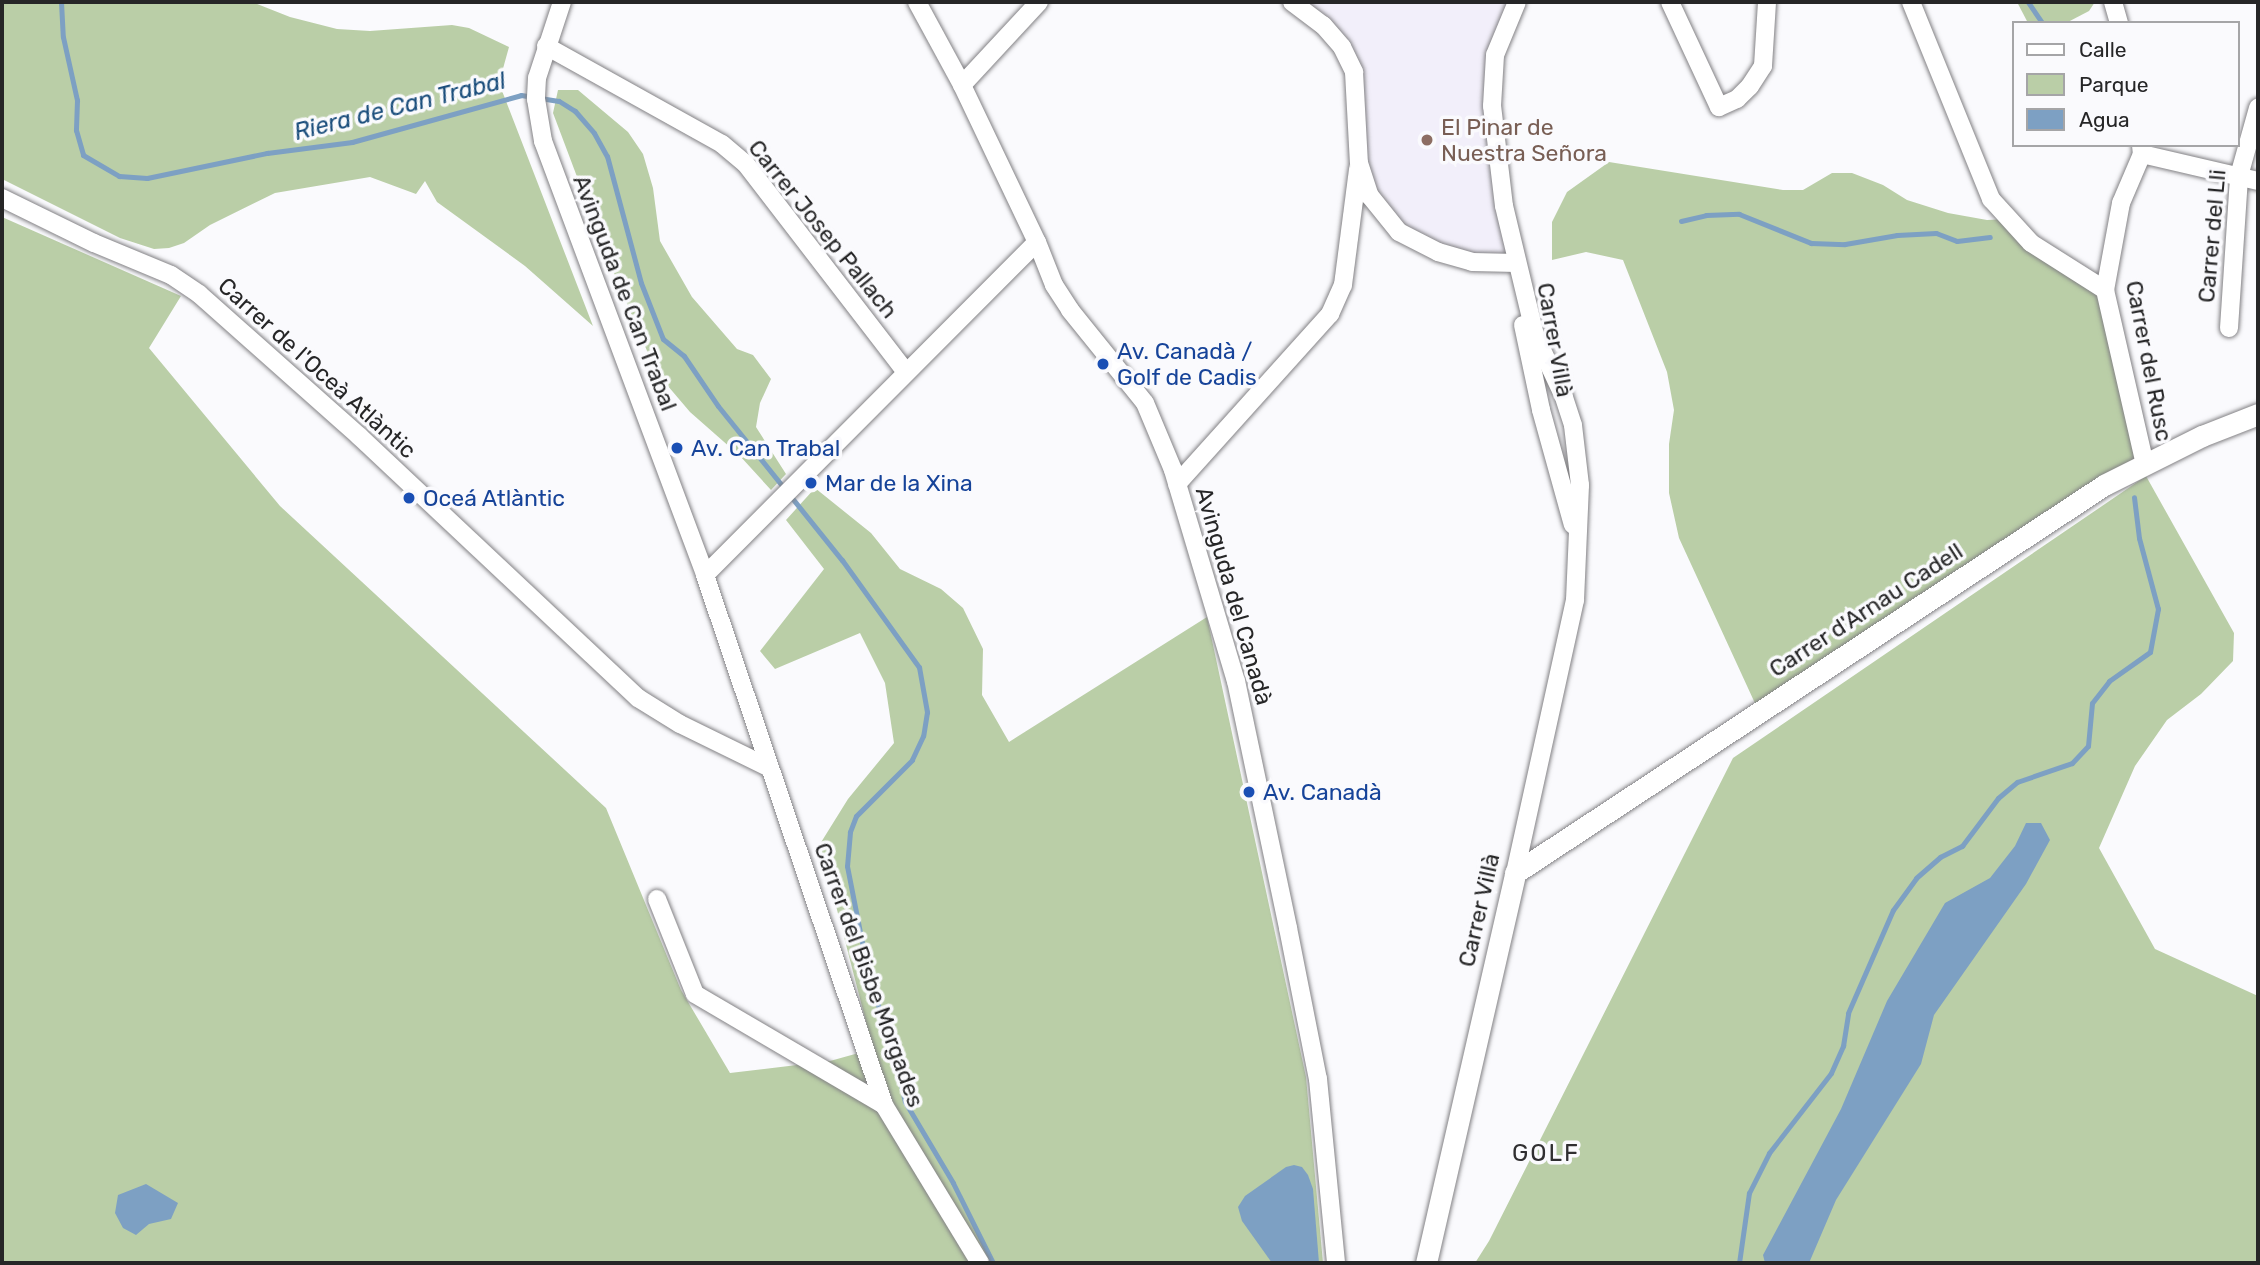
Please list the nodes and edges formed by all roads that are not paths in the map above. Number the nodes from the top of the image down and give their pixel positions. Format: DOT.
graph roads {
  1 [pos="562,2"];
  2 [pos="917,2"];
  3 [pos="1039,2"];
  4 [pos="1292,2"];
  5 [pos="1517,2"];
  6 [pos="1670,2"];
  7 [pos="1767,2"];
  8 [pos="1911,2"];
  9 [pos="2113,2"];
  10 [pos="2118,21"];
  11 [pos="546,46"];
  12 [pos="962,85"];
  13 [pos="2258,108"];
  14 [pos="2141,150"];
  15 [pos="1359,163"];
  16 [pos="2239,176"];
  17 [pos="2258,181"];
  18 [pos="2,198"];
  19 [pos="1037,242"];
  20 [pos="1517,263"];
  21 [pos="2105,290"];
  22 [pos="2229,328"];
  23 [pos="906,372"];
  24 [pos="2258,414"];
  25 [pos="2144,465"];
  26 [pos="1177,484"];
  27 [pos="1578,567"];
  28 [pos="705,575"];
  29 [pos="770,768"];
  30 [pos="1515,873"];
  31 [pos="657,899"];
  32 [pos="884,1105"];
  33 [pos="980,1263"];
  34 [pos="1336,1263"];
  35 [pos="1426,1263"];
  1 -- 11 [label="street"];
  2 -- 12 [label="street, Avinguda del Canadà"];
  3 -- 12 [label="street"];
  4 -- 15 [label="street"];
  5 -- 20 [label="street"];
  6 -- 7 [label="street"];
  8 -- 21 [label="street"];
  9 -- 10 [label="street"];
  11 -- 23 [label="street, Carrer Josep Pallach"];
  11 -- 28 [label="street, Avinguda de Can Trabal"];
  12 -- 19 [label="street, Avinguda del Canadà"];
  13 -- 16 [label="street, Carrer del Lli"];
  14 -- 16 [label="street"];
  14 -- 21 [label="street, Carrer del Rusc"];
  15 -- 20 [label="street"];
  15 -- 26 [label="street"];
  16 -- 17 [label="street"];
  16 -- 22 [label="street, Carrer del Lli"];
  18 -- 29 [label="street, Carrer de l'Oceà Atlàntic"];
  19 -- 23 [label="street"];
  19 -- 26 [label="street, Avinguda del Canadà"];
  20 -- 27 [label="street, Carrer Villà"];
  20 -- 27 [label="street, Carrer Villà"];
  21 -- 25 [label="street, Carrer del Rusc"];
  23 -- 28 [label="street"];
  24 -- 25 [label="street, Carrer d'Arnau Cadell"];
  25 -- 30 [label="street, Carrer d'Arnau Cadell"];
  26 -- 34 [label="street, Avinguda del Canadà"];
  27 -- 30 [label="street, Carrer Villà"];
  28 -- 29 [label="street, Avinguda de Can Trabal"];
  29 -- 32 [label="street, Carrer del Bisbe Morgades"];
  30 -- 35 [label="street, Carrer Villà"];
  31 -- 32 [label="street"];
  32 -- 33 [label="street, Carrer del Bisbe Morgades"];
}
